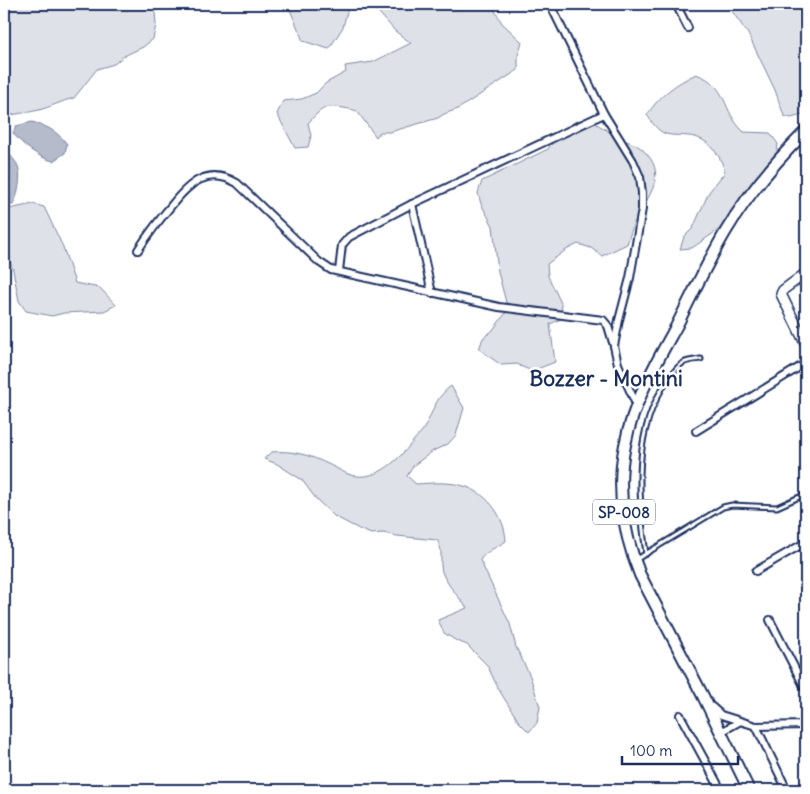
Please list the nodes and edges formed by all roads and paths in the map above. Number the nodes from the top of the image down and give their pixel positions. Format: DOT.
graph roads {
  1 [pos="550,4"];
  2 [pos="676,4"];
  3 [pos="688,28"];
  4 [pos="604,114"];
  5 [pos="806,131"];
  6 [pos="412,204"];
  7 [pos="138,250"];
  8 [pos="339,271"];
  9 [pos="806,273"];
  10 [pos="432,293"];
  11 [pos="806,345"];
  12 [pos="614,346"];
  13 [pos="701,359"];
  14 [pos="806,364"];
  15 [pos="636,404"];
  16 [pos="696,431"];
  17 [pos="806,494"];
  18 [pos="806,542"];
  19 [pos="646,554"];
  20 [pos="634,560"];
  21 [pos="756,571"];
  22 [pos="770,620"];
  23 [pos="806,690"];
  24 [pos="703,696"];
  25 [pos="680,715"];
  26 [pos="739,722"];
  27 [pos="756,726"];
  28 [pos="806,726"];
  29 [pos="721,732"];
  30 [pos="721,790"];
  31 [pos="749,790"];
  32 [pos="787,790"];
  33 [pos="806,790"];
  1 -- 4 [label="street"];
  2 -- 3 [label="street"];
  4 -- 6 [label="street"];
  4 -- 12 [label="street"];
  5 -- 15 [label="main road, SP-008"];
  6 -- 8 [label="street"];
  6 -- 10 [label="street"];
  7 -- 8 [label="street"];
  8 -- 10 [label="street"];
  9 -- 11 [label="street"];
  10 -- 12 [label="street"];
  12 -- 15 [label="street"];
  13 -- 19 [label="lane"];
  14 -- 16 [label="street"];
  15 -- 20 [label="main road, SP-008"];
  17 -- 19 [label="lane"];
  18 -- 21 [label="street"];
  19 -- 20 [label="lane"];
  20 -- 24 [label="main road, SP-008"];
  22 -- 23 [label="street"];
  24 -- 26 [label="street"];
  24 -- 29 [label="main road, SP-008"];
  25 -- 30 [label="street"];
  26 -- 27 [label="street"];
  26 -- 29 [label="street"];
  27 -- 28 [label="street"];
  27 -- 32 [label="street"];
  29 -- 31 [label="main road, SP-008"];
  32 -- 33 [label="street"];
}
